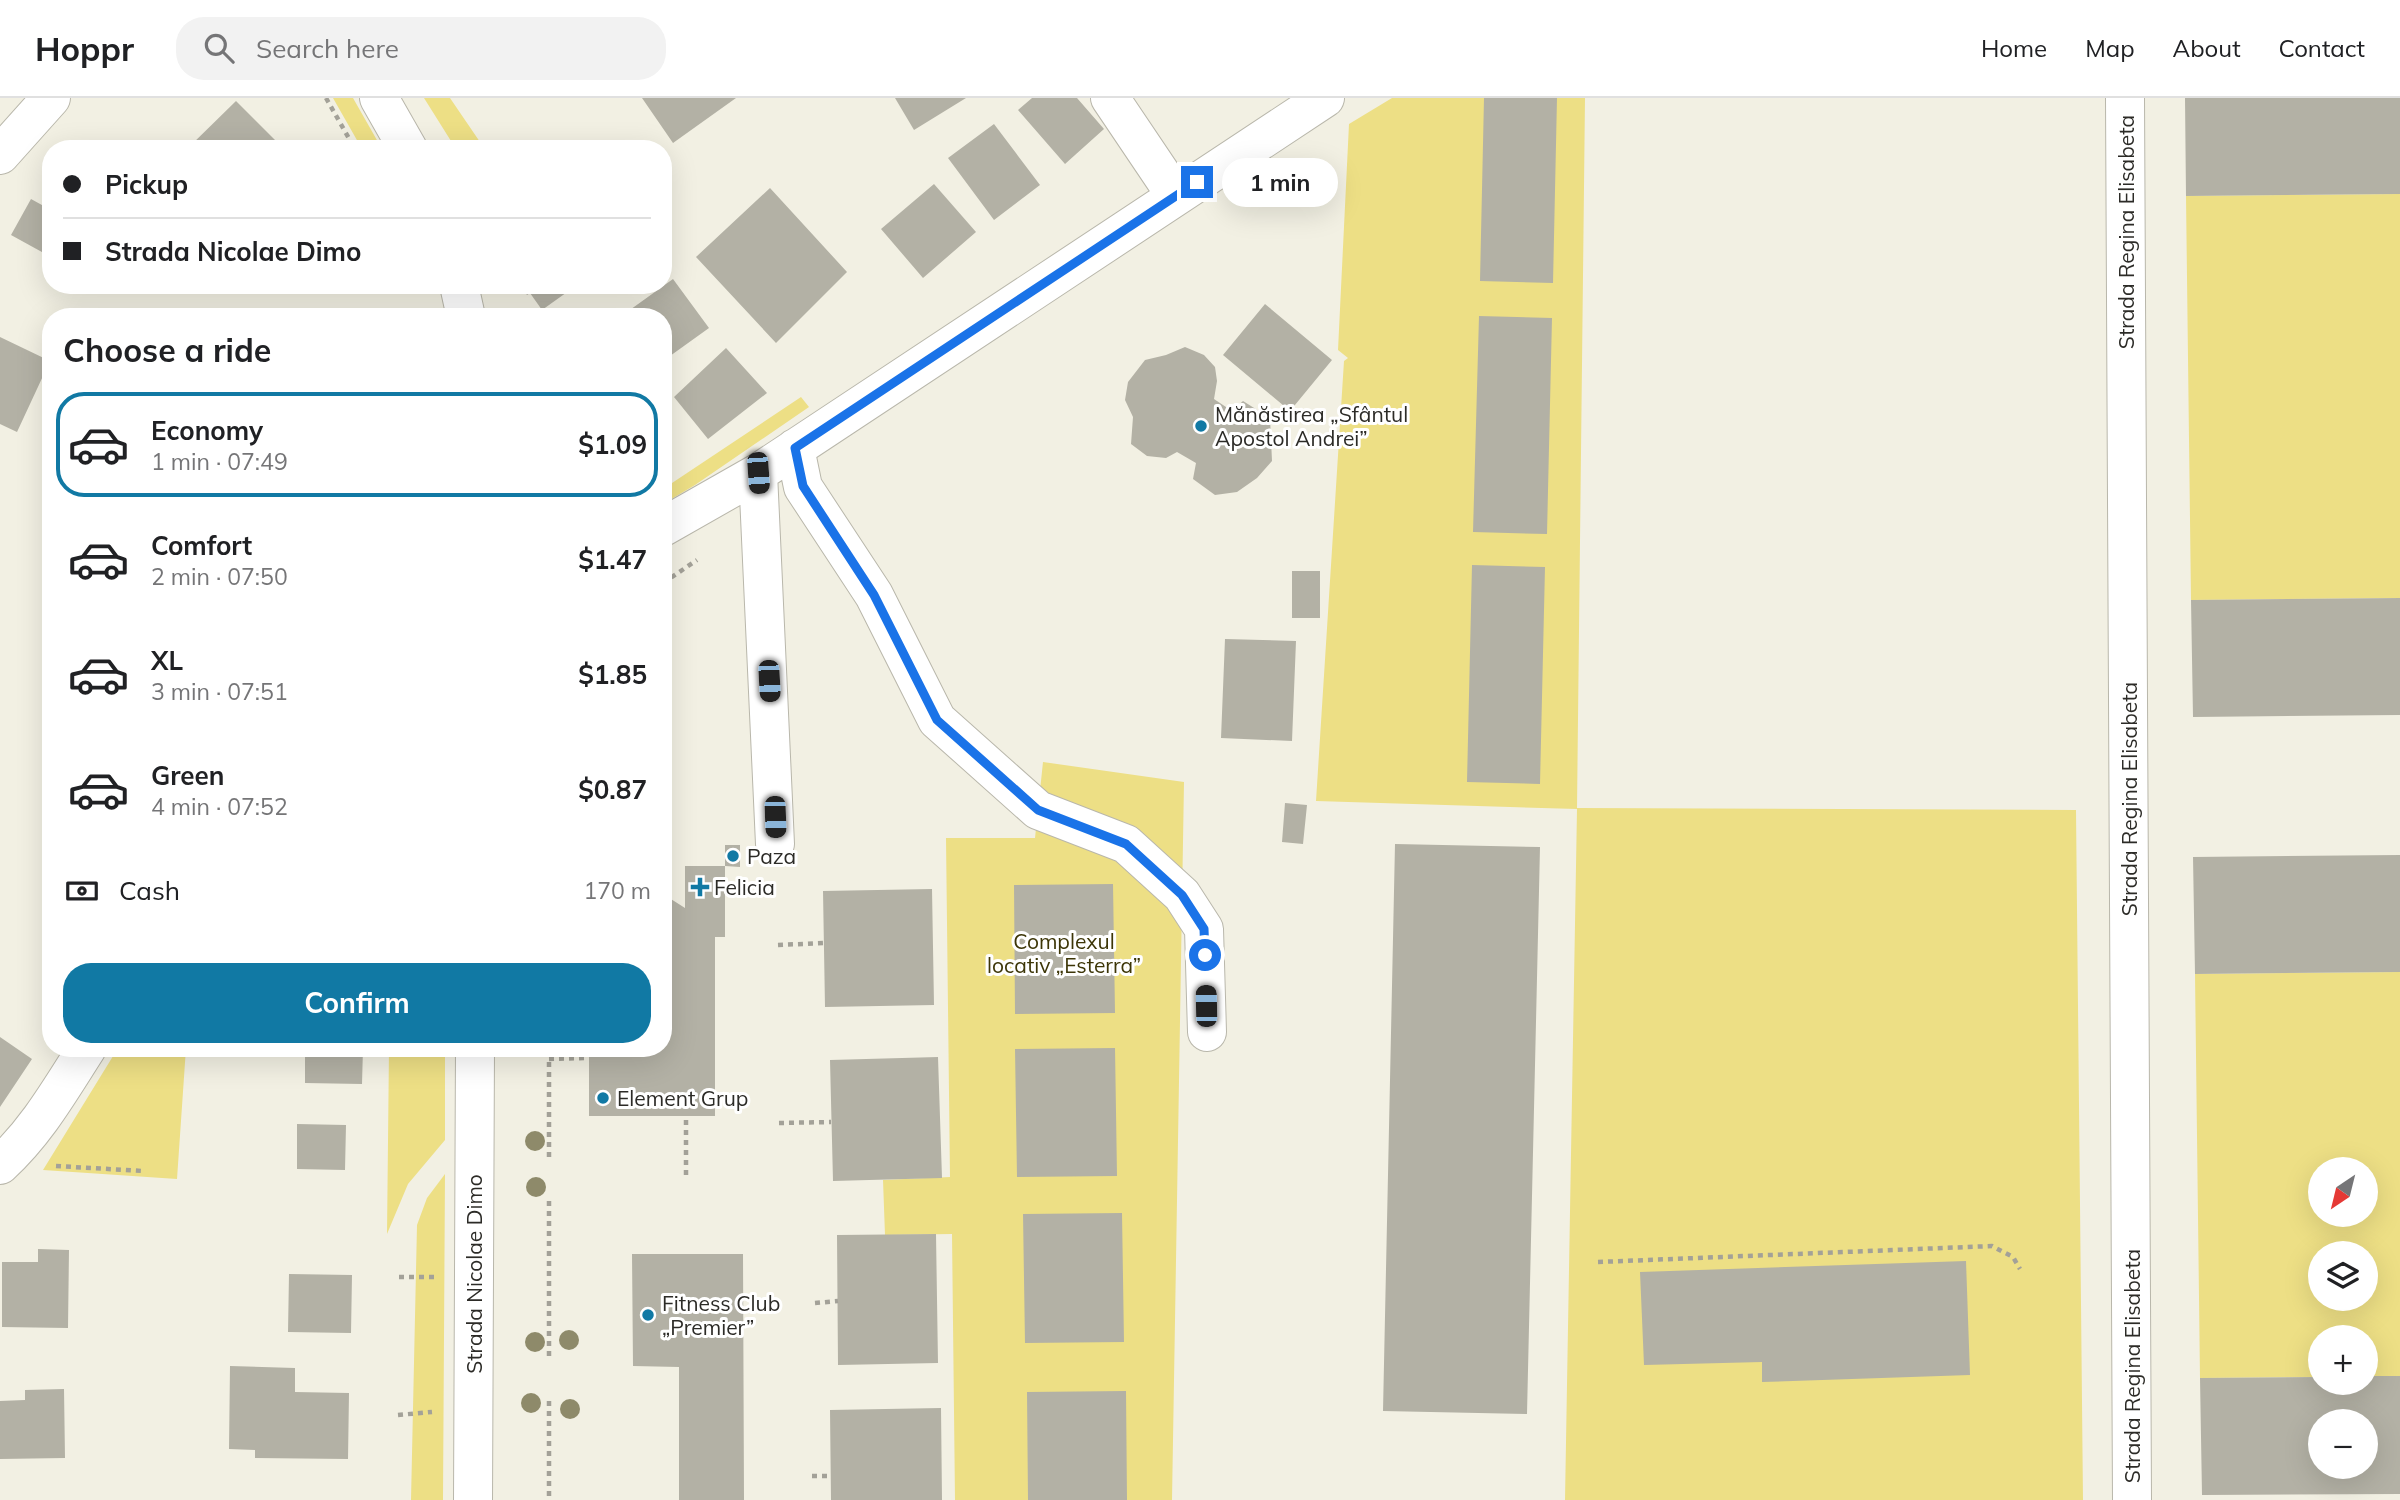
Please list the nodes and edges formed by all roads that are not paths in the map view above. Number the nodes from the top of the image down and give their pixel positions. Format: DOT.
graph roads {
  1 [pos="51,98"];
  2 [pos="379,98"];
  3 [pos="1110,98"];
  4 [pos="1325,98"];
  5 [pos="2125,98"];
  6 [pos="403,140"];
  7 [pos="0,155"];
  8 [pos="1175,196"];
  9 [pos="795,448"];
  10 [pos="758,473"];
  11 [pos="672,522"];
  12 [pos="775,844"];
  13 [pos="1207,1032"];
  14 [pos="81,1057"];
  15 [pos="475,1057"];
  16 [pos="1,1164"];
  17 [pos="473,1500"];
  18 [pos="2132,1500"];
  1 -- 7 [label="street"];
  2 -- 6 [label="street"];
  3 -- 8 [label="street"];
  4 -- 8 [label="street"];
  5 -- 18 [label="street, Strada Regina Elisabeta"];
  8 -- 9 [label="street"];
  9 -- 10 [label="street"];
  9 -- 13 [label="street"];
  10 -- 11 [label="street"];
  10 -- 12 [label="street"];
  14 -- 16 [label="street"];
  15 -- 17 [label="street, Strada Nicolae Dimo"];
}
